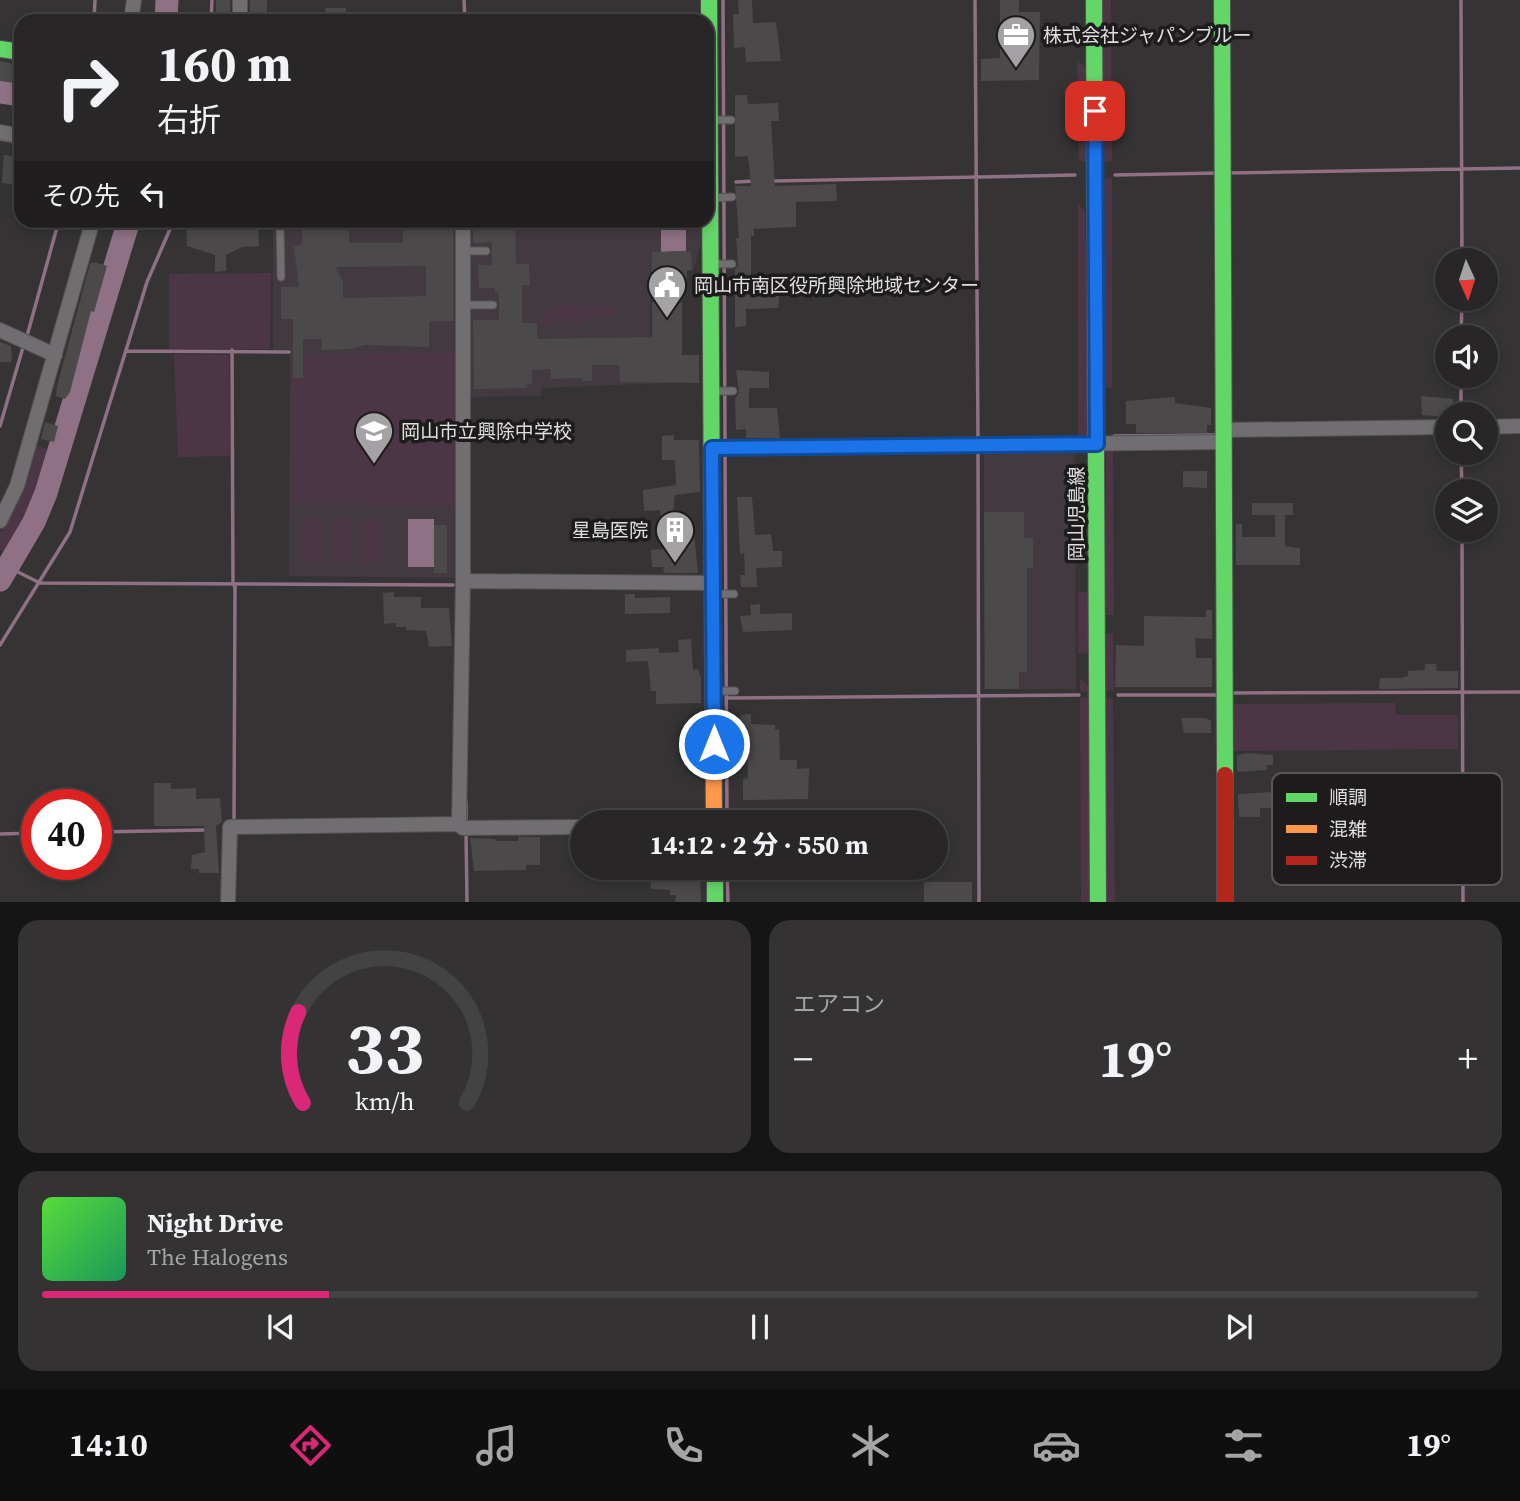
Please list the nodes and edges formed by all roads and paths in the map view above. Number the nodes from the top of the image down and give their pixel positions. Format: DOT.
graph roads {
  1 [pos="1094,0"];
  2 [pos="1222,0"];
  3 [pos="714,120"];
  4 [pos="730,120"];
  5 [pos="714,172"];
  6 [pos="731,197"];
  7 [pos="715,198"];
  8 [pos="91,228"];
  9 [pos="280,228"];
  10 [pos="463,228"];
  11 [pos="463,251"];
  12 [pos="486,251"];
  13 [pos="281,277"];
  14 [pos="463,305"];
  15 [pos="493,305"];
  16 [pos="0,330"];
  17 [pos="55,355"];
  18 [pos="716,391"];
  19 [pos="731,391"];
  20 [pos="1520,426"];
  21 [pos="1435,427"];
  22 [pos="1498,427"];
  23 [pos="1224,436"];
  24 [pos="1097,444"];
  25 [pos="721,448"];
  26 [pos="0,521"];
  27 [pos="463,581"];
  28 [pos="716,591"];
  29 [pos="732,594"];
  30 [pos="717,691"];
  31 [pos="734,691"];
  32 [pos="714,810"];
  33 [pos="459,824"];
  34 [pos="570,827"];
  35 [pos="715,880"];
  36 [pos="228,902"];
  37 [pos="715,902"];
  38 [pos="1098,902"];
  39 [pos="1225,902"];
  1 -- 24 [label="street, 岡山児島線"];
  2 -- 23 [label="street"];
  3 -- 4 [label="lane"];
  5 -- 7 [label="street"];
  6 -- 7 [label="lane"];
  7 -- 18 [label="street"];
  8 -- 17 [label="street"];
  9 -- 13 [label="lane"];
  10 -- 11 [label="street"];
  11 -- 12 [label="lane"];
  11 -- 14 [label="street"];
  14 -- 15 [label="lane"];
  14 -- 27 [label="street"];
  16 -- 17 [label="street"];
  17 -- 26 [label="street"];
  18 -- 19 [label="lane"];
  18 -- 25 [label="street"];
  20 -- 22 [label="street"];
  21 -- 23 [label="street"];
  23 -- 24 [label="street"];
  23 -- 39 [label="street"];
  24 -- 25 [label="street"];
  24 -- 38 [label="street, 岡山児島線"];
  25 -- 28 [label="street"];
  27 -- 28 [label="street"];
  27 -- 33 [label="street"];
  28 -- 29 [label="lane"];
  28 -- 30 [label="street"];
  30 -- 31 [label="lane"];
  30 -- 32 [label="street"];
  33 -- 34 [label="street"];
  33 -- 36 [label="street"];
  35 -- 37 [label="street"];
}
